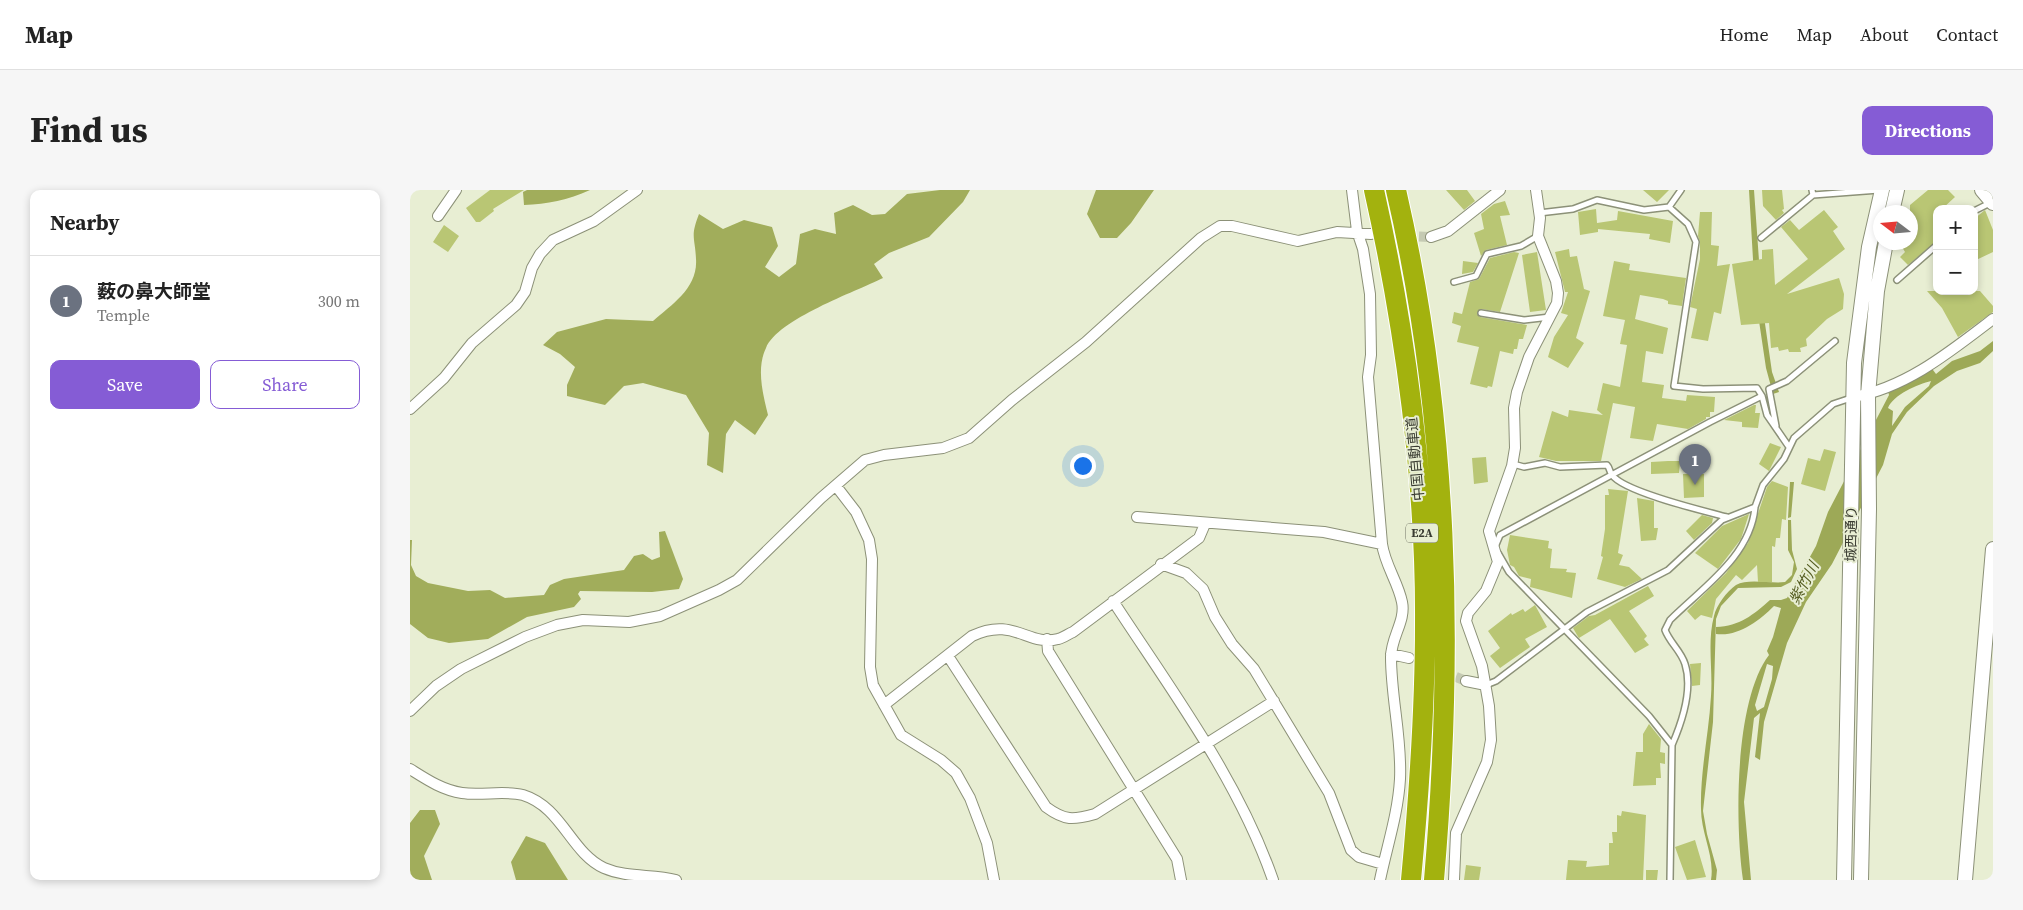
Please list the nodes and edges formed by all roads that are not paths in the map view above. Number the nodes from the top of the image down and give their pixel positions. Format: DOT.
graph roads {
  1 [pos="456,190"];
  2 [pos="637,190"];
  3 [pos="1352,190"];
  4 [pos="1374,190"];
  5 [pos="1396,190"];
  6 [pos="1500,190"];
  7 [pos="1536,190"];
  8 [pos="1681,190"];
  9 [pos="1882,190"];
  10 [pos="1982,190"];
  11 [pos="1897,191"];
  12 [pos="1812,192"];
  13 [pos="1993,202"];
  14 [pos="1894,205"];
  15 [pos="1669,207"];
  16 [pos="1978,209"];
  17 [pos="1539,213"];
  18 [pos="438,216"];
  19 [pos="1357,232"];
  20 [pos="1371,234"];
  21 [pos="1538,236"];
  22 [pos="1431,237"];
  23 [pos="1761,238"];
  24 [pos="1933,248"];
  25 [pos="1885,250"];
  26 [pos="1897,280"];
  27 [pos="1454,282"];
  28 [pos="1481,313"];
  29 [pos="1550,317"];
  30 [pos="1993,320"];
  31 [pos="1835,341"];
  32 [pos="1868,395"];
  33 [pos="1762,396"];
  34 [pos="1854,397"];
  35 [pos="410,409"];
  36 [pos="1777,429"];
  37 [pos="1789,447"];
  38 [pos="1513,464"];
  39 [pos="1612,475"];
  40 [pos="836,486"];
  41 [pos="1755,507"];
  42 [pos="1137,517"];
  43 [pos="1727,517"];
  44 [pos="1205,524"];
  45 [pos="1382,544"];
  46 [pos="1993,549"];
  47 [pos="1495,550"];
  48 [pos="1161,564"];
  49 [pos="1113,601"];
  50 [pos="1564,628"];
  51 [pos="1047,639"];
  52 [pos="1391,654"];
  53 [pos="948,656"];
  54 [pos="1409,658"];
  55 [pos="1466,681"];
  56 [pos="1486,685"];
  57 [pos="1274,701"];
  58 [pos="884,705"];
  59 [pos="410,711"];
  60 [pos="1206,743"];
  61 [pos="1672,745"];
  62 [pos="410,769"];
  63 [pos="1134,789"];
  64 [pos="1383,864"];
  65 [pos="676,880"];
  66 [pos="994,880"];
  67 [pos="1181,880"];
  68 [pos="1273,880"];
  69 [pos="1380,880"];
  70 [pos="1411,880"];
  71 [pos="1434,880"];
  72 [pos="1454,880"];
  73 [pos="1670,880"];
  74 [pos="1844,880"];
  75 [pos="1861,880"];
  76 [pos="1965,880"];
  1 -- 18 [label="street"];
  2 -- 35 [label="street"];
  3 -- 19 [label="street"];
  4 -- 70 [label="highway, 中国自動車道 / E2A"];
  5 -- 71 [label="highway, 中国自動車道 / E2A"];
  6 -- 22 [label="street"];
  7 -- 17 [label="street"];
  8 -- 15 [label="lane"];
  9 -- 11 [label="lane"];
  9 -- 12 [label="lane"];
  9 -- 34 [label="street, 城西通り"];
  10 -- 13 [label="street"];
  11 -- 14 [label="street"];
  12 -- 23 [label="lane"];
  13 -- 16 [label="lane"];
  15 -- 17 [label="lane"];
  15 -- 33 [label="lane"];
  17 -- 21 [label="street"];
  19 -- 20 [label="street"];
  19 -- 40 [label="street"];
  19 -- 45 [label="street"];
  21 -- 27 [label="lane"];
  21 -- 29 [label="street"];
  24 -- 26 [label="lane"];
  25 -- 32 [label="street, 城西通り"];
  28 -- 29 [label="lane"];
  29 -- 38 [label="street"];
  30 -- 32 [label="street"];
  31 -- 36 [label="lane"];
  32 -- 34 [label="street"];
  32 -- 75 [label="street, 城西通り"];
  33 -- 36 [label="lane"];
  33 -- 39 [label="lane"];
  34 -- 37 [label="lane"];
  34 -- 74 [label="street, 城西通り"];
  36 -- 37 [label="lane"];
  37 -- 41 [label="lane"];
  38 -- 39 [label="lane"];
  38 -- 47 [label="street"];
  39 -- 43 [label="lane"];
  39 -- 47 [label="lane"];
  40 -- 58 [label="street"];
  40 -- 59 [label="street"];
  41 -- 43 [label="lane"];
  41 -- 61 [label="lane"];
  42 -- 44 [label="street"];
  43 -- 50 [label="lane"];
  44 -- 45 [label="street"];
  44 -- 48 [label="street"];
  45 -- 52 [label="street"];
  46 -- 76 [label="street"];
  47 -- 50 [label="lane"];
  47 -- 56 [label="street"];
  48 -- 49 [label="street"];
  48 -- 57 [label="street"];
  49 -- 51 [label="street"];
  49 -- 60 [label="street"];
  50 -- 56 [label="lane"];
  50 -- 61 [label="lane"];
  51 -- 53 [label="street"];
  51 -- 63 [label="street"];
  52 -- 54 [label="street"];
  52 -- 64 [label="street"];
  53 -- 58 [label="street"];
  53 -- 63 [label="street"];
  55 -- 56 [label="street"];
  56 -- 72 [label="street"];
  57 -- 60 [label="street"];
  57 -- 64 [label="street"];
  58 -- 66 [label="street"];
  60 -- 63 [label="street"];
  60 -- 68 [label="street"];
  61 -- 73 [label="lane"];
  62 -- 65 [label="street"];
  63 -- 67 [label="street"];
  64 -- 69 [label="street"];
}
